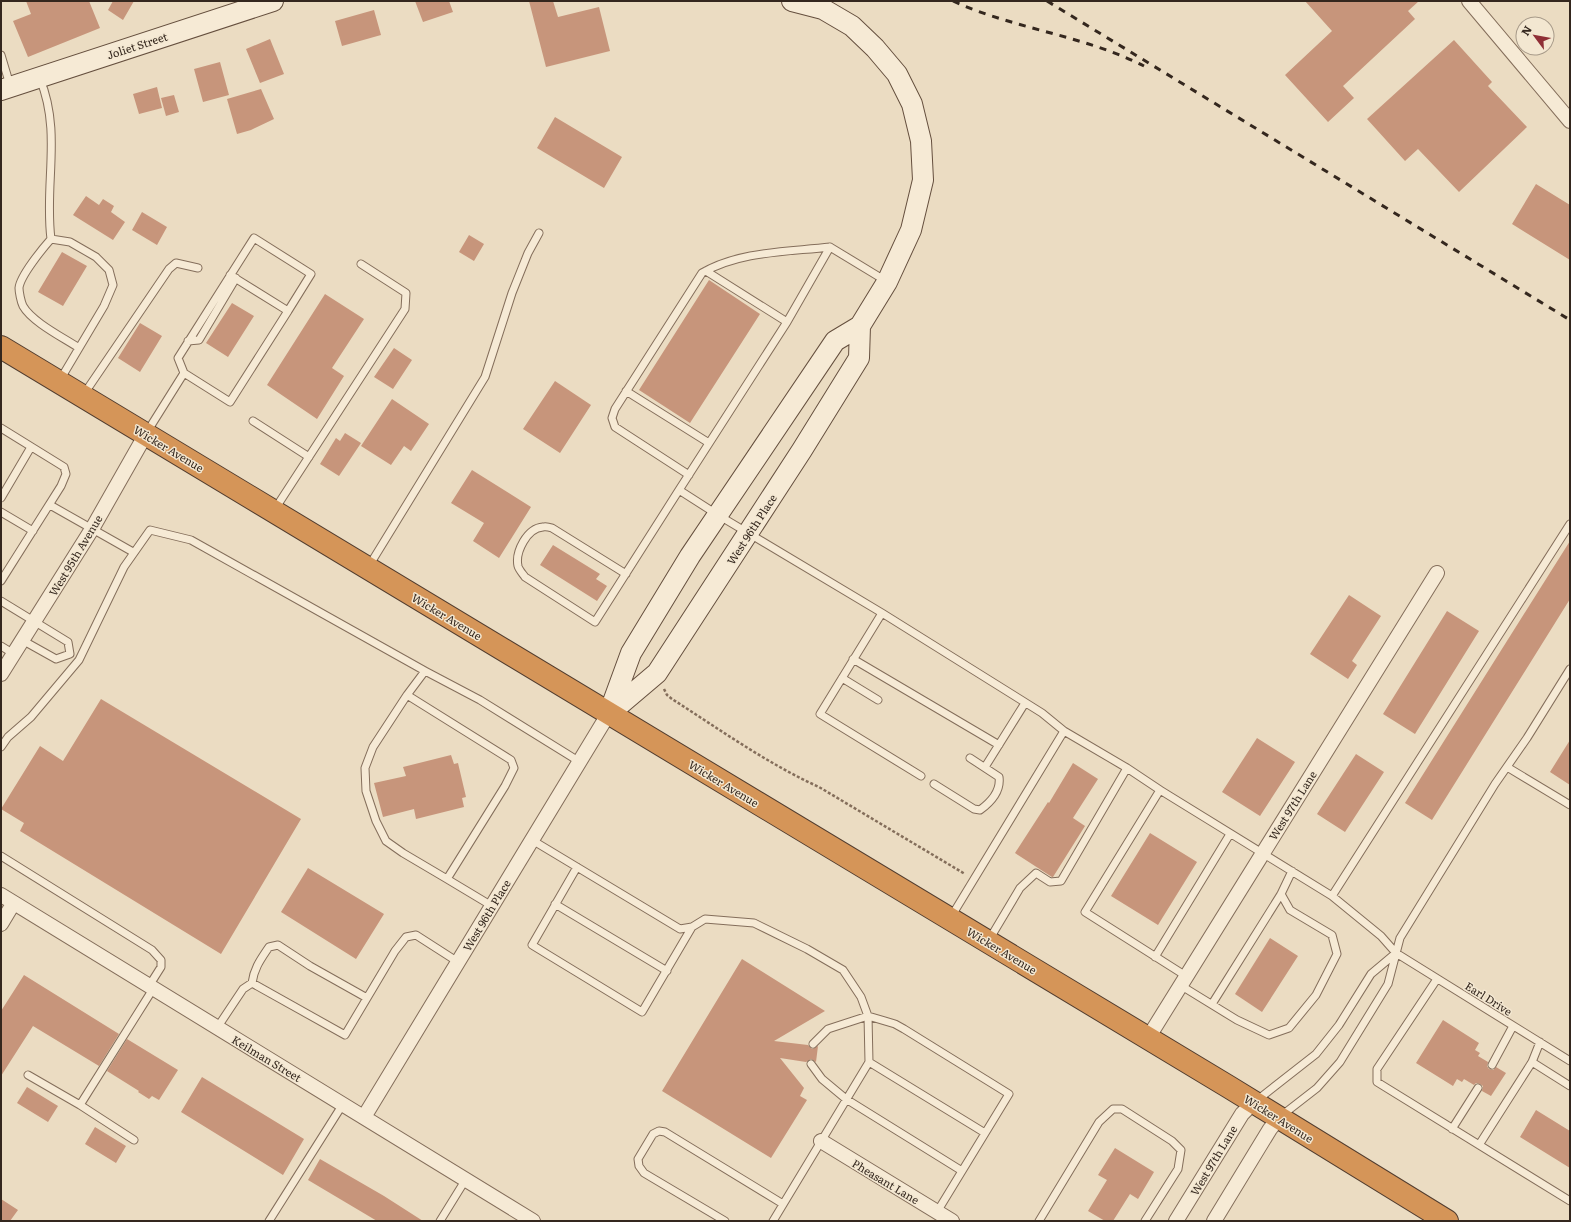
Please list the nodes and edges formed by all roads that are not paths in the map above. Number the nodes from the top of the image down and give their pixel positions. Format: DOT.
graph roads {
  1 [pos="273,1"];
  2 [pos="792,1"];
  3 [pos="1469,1"];
  4 [pos="1,55"];
  5 [pos="40,77"];
  6 [pos="6,89"];
  7 [pos="1570,121"];
  8 [pos="539,233"];
  9 [pos="51,239"];
  10 [pos="830,247"];
  11 [pos="361,264"];
  12 [pos="198,268"];
  13 [pos="706,271"];
  14 [pos="233,277"];
  15 [pos="887,282"];
  16 [pos="288,311"];
  17 [pos="787,322"];
  18 [pos="860,326"];
  19 [pos="1,347"];
  20 [pos="79,348"];
  21 [pos="184,373"];
  22 [pos="59,382"];
  23 [pos="626,390"];
  24 [pos="83,396"];
  25 [pos="253,421"];
  26 [pos="1,428"];
  27 [pos="146,434"];
  28 [pos="709,443"];
  29 [pos="31,447"];
  30 [pos="309,457"];
  31 [pos="689,475"];
  32 [pos="679,490"];
  33 [pos="1,498"];
  34 [pos="50,504"];
  35 [pos="273,511"];
  36 [pos="1,512"];
  37 [pos="718,515"];
  38 [pos="1570,524"];
  39 [pos="92,529"];
  40 [pos="33,531"];
  41 [pos="748,532"];
  42 [pos="133,552"];
  43 [pos="367,568"];
  44 [pos="1437,573"];
  45 [pos="626,574"];
  46 [pos="1,581"];
  47 [pos="1,601"];
  48 [pos="882,613"];
  49 [pos="34,621"];
  50 [pos="22,640"];
  51 [pos="1,646"];
  52 [pos="14,654"];
  53 [pos="70,654"];
  54 [pos="854,659"];
  55 [pos="79,660"];
  56 [pos="1570,669"];
  57 [pos="425,671"];
  58 [pos="1,674"];
  59 [pos="842,678"];
  60 [pos="407,695"];
  61 [pos="878,700"];
  62 [pos="1025,703"];
  63 [pos="609,713"];
  64 [pos="1064,731"];
  65 [pos="999,745"];
  66 [pos="1,747"];
  67 [pos="970,758"];
  68 [pos="580,762"];
  69 [pos="985,767"];
  70 [pos="1507,767"];
  71 [pos="1127,768"];
  72 [pos="920,776"];
  73 [pos="934,784"];
  74 [pos="1160,790"];
  75 [pos="1570,805"];
  76 [pos="1230,834"];
  77 [pos="532,840"];
  78 [pos="1262,853"];
  79 [pos="1,856"];
  80 [pos="577,867"];
  81 [pos="1292,871"];
  82 [pos="447,879"];
  83 [pos="1280,894"];
  84 [pos="1,895"];
  85 [pos="1332,896"];
  86 [pos="13,904"];
  87 [pos="555,904"];
  88 [pos="492,906"];
  89 [pos="950,919"];
  90 [pos="1,924"];
  91 [pos="692,927"];
  92 [pos="988,942"];
  93 [pos="1396,953"];
  94 [pos="1156,957"];
  95 [pos="458,962"];
  96 [pos="667,970"];
  97 [pos="1437,978"];
  98 [pos="1183,980"];
  99 [pos="252,983"];
  100 [pos="151,988"];
  101 [pos="367,998"];
  102 [pos="1212,1004"];
  103 [pos="868,1016"];
  104 [pos="1513,1026"];
  105 [pos="217,1028"];
  106 [pos="1148,1038"];
  107 [pos="1540,1042"];
  108 [pos="813,1044"];
  109 [pos="1570,1061"];
  110 [pos="869,1062"];
  111 [pos="1532,1062"];
  112 [pos="811,1064"];
  113 [pos="1492,1065"];
  114 [pos="28,1075"];
  115 [pos="1570,1086"];
  116 [pos="1478,1088"];
  117 [pos="846,1099"];
  118 [pos="1254,1102"];
  119 [pos="343,1104"];
  120 [pos="80,1105"];
  121 [pos="364,1117"];
  122 [pos="1279,1118"];
  123 [pos="1452,1128"];
  124 [pos="985,1133"];
  125 [pos="134,1140"];
  126 [pos="821,1141"];
  127 [pos="1479,1145"];
  128 [pos="962,1171"];
  129 [pos="466,1179"];
  130 [pos="1570,1201"];
  131 [pos="783,1204"];
  132 [pos="937,1212"];
  133 [pos="269,1221"];
  134 [pos="440,1221"];
  135 [pos="534,1221"];
  136 [pos="725,1221"];
  137 [pos="773,1221"];
  138 [pos="952,1221"];
  139 [pos="1040,1221"];
  140 [pos="1145,1221"];
  141 [pos="1176,1221"];
  142 [pos="1214,1221"];
  143 [pos="1447,1221"];
  1 -- 5 [label="street, Joliet Street"];
  2 -- 15 [label="street, West 96th Place"];
  3 -- 7 [label="street"];
  4 -- 6 [label="lane"];
  5 -- 6 [label="street, Joliet Street"];
  5 -- 9 [label="lane"];
  8 -- 43 [label="lane"];
  9 -- 20 [label="lane"];
  9 -- 20 [label="lane"];
  10 -- 13 [label="lane"];
  10 -- 15 [label="lane"];
  10 -- 17 [label="lane"];
  11 -- 30 [label="lane"];
  12 -- 24 [label="lane"];
  13 -- 17 [label="lane"];
  13 -- 23 [label="lane"];
  14 -- 16 [label="lane"];
  14 -- 16 [label="lane"];
  14 -- 21 [label="lane"];
  15 -- 18 [label="street, West 96th Place"];
  16 -- 21 [label="lane"];
  17 -- 28 [label="lane"];
  18 -- 37 [label="street, West 96th Place"];
  18 -- 41 [label="street, West 96th Place"];
  19 -- 22 [label="highway, Wicker Avenue"];
  20 -- 22 [label="lane"];
  21 -- 27 [label="lane"];
  22 -- 24 [label="highway, Wicker Avenue"];
  23 -- 28 [label="lane"];
  23 -- 31 [label="lane"];
  24 -- 27 [label="highway, Wicker Avenue"];
  25 -- 30 [label="lane"];
  26 -- 29 [label="lane"];
  27 -- 35 [label="highway, Wicker Avenue"];
  27 -- 39 [label="street, West 95th Avenue"];
  28 -- 31 [label="lane"];
  29 -- 33 [label="lane"];
  29 -- 34 [label="lane"];
  30 -- 35 [label="lane"];
  31 -- 32 [label="lane"];
  32 -- 37 [label="lane, Earl Drive"];
  32 -- 45 [label="lane"];
  34 -- 39 [label="lane"];
  34 -- 40 [label="lane"];
  35 -- 43 [label="highway, Wicker Avenue"];
  36 -- 40 [label="lane"];
  37 -- 41 [label="lane, Earl Drive"];
  37 -- 63 [label="street, West 96th Place"];
  38 -- 85 [label="lane"];
  39 -- 42 [label="lane"];
  39 -- 49 [label="street, West 95th Avenue"];
  40 -- 46 [label="lane"];
  41 -- 48 [label="lane, Earl Drive"];
  41 -- 63 [label="street, West 96th Place"];
  42 -- 55 [label="lane"];
  42 -- 57 [label="lane"];
  43 -- 63 [label="highway, Wicker Avenue"];
  44 -- 78 [label="street, West 97th Lane"];
  45 -- 45 [label="lane"];
  47 -- 49 [label="lane"];
  48 -- 54 [label="lane"];
  48 -- 62 [label="lane, Earl Drive"];
  49 -- 50 [label="street, West 95th Avenue"];
  49 -- 53 [label="lane"];
  50 -- 52 [label="street, West 95th Avenue"];
  50 -- 53 [label="lane"];
  51 -- 52 [label="lane"];
  52 -- 58 [label="street, West 95th Avenue"];
  53 -- 55 [label="lane"];
  54 -- 59 [label="lane"];
  54 -- 65 [label="lane"];
  55 -- 66 [label="lane"];
  56 -- 70 [label="lane"];
  57 -- 60 [label="lane"];
  57 -- 68 [label="lane"];
  59 -- 61 [label="lane"];
  59 -- 72 [label="lane"];
  60 -- 82 [label="lane"];
  60 -- 82 [label="lane"];
  62 -- 64 [label="lane, Earl Drive"];
  62 -- 65 [label="lane"];
  63 -- 68 [label="street, West 96th Place"];
  63 -- 89 [label="highway, Wicker Avenue"];
  64 -- 71 [label="lane, Earl Drive"];
  64 -- 89 [label="lane"];
  65 -- 69 [label="lane"];
  67 -- 69 [label="lane"];
  68 -- 77 [label="street, West 96th Place"];
  69 -- 73 [label="lane"];
  70 -- 75 [label="lane"];
  70 -- 93 [label="lane"];
  71 -- 74 [label="lane, Earl Drive"];
  71 -- 92 [label="lane"];
  74 -- 76 [label="lane, Earl Drive"];
  74 -- 94 [label="lane"];
  76 -- 78 [label="lane, Earl Drive"];
  76 -- 94 [label="lane"];
  77 -- 80 [label="lane"];
  77 -- 88 [label="street, West 96th Place"];
  78 -- 81 [label="lane, Earl Drive"];
  78 -- 98 [label="street, West 97th Lane"];
  79 -- 100 [label="lane"];
  80 -- 87 [label="lane"];
  80 -- 91 [label="lane"];
  81 -- 83 [label="lane"];
  81 -- 85 [label="lane, Earl Drive"];
  82 -- 88 [label="lane"];
  83 -- 102 [label="lane"];
  83 -- 102 [label="lane"];
  84 -- 86 [label="street, Keilman Street"];
  85 -- 93 [label="lane, Earl Drive"];
  86 -- 90 [label="street"];
  86 -- 100 [label="street, Keilman Street"];
  87 -- 96 [label="lane"];
  87 -- 96 [label="lane"];
  88 -- 95 [label="street, West 96th Place"];
  89 -- 92 [label="highway, Wicker Avenue"];
  91 -- 96 [label="lane"];
  91 -- 103 [label="lane"];
  92 -- 106 [label="highway, Wicker Avenue"];
  93 -- 97 [label="lane, Earl Drive"];
  93 -- 118 [label="lane"];
  93 -- 122 [label="lane"];
  94 -- 98 [label="lane"];
  95 -- 101 [label="lane"];
  95 -- 121 [label="street, West 96th Place"];
  97 -- 104 [label="lane, Earl Drive"];
  97 -- 123 [label="lane"];
  98 -- 102 [label="lane"];
  98 -- 106 [label="street, West 97th Lane"];
  99 -- 101 [label="lane"];
  99 -- 101 [label="lane"];
  99 -- 105 [label="lane"];
  100 -- 105 [label="street, Keilman Street"];
  100 -- 120 [label="lane"];
  103 -- 108 [label="lane"];
  103 -- 110 [label="lane"];
  103 -- 124 [label="lane"];
  104 -- 107 [label="lane, Earl Drive"];
  104 -- 113 [label="lane"];
  105 -- 119 [label="street, Keilman Street"];
  106 -- 118 [label="highway, Wicker Avenue"];
  107 -- 109 [label="lane, Earl Drive"];
  107 -- 111 [label="lane"];
  110 -- 117 [label="lane"];
  110 -- 124 [label="lane"];
  111 -- 115 [label="lane"];
  111 -- 127 [label="lane"];
  112 -- 117 [label="lane"];
  114 -- 120 [label="lane"];
  116 -- 123 [label="lane"];
  117 -- 126 [label="lane"];
  117 -- 128 [label="lane"];
  118 -- 122 [label="highway, Wicker Avenue"];
  118 -- 141 [label="street, West 97th Lane"];
  119 -- 121 [label="street, Keilman Street"];
  119 -- 133 [label="lane"];
  120 -- 125 [label="lane"];
  121 -- 129 [label="street, Keilman Street"];
  122 -- 142 [label="street"];
  122 -- 143 [label="highway, Wicker Avenue"];
  123 -- 127 [label="lane"];
  124 -- 128 [label="lane"];
  126 -- 131 [label="lane"];
  126 -- 132 [label="street, Pheasant Lane"];
  127 -- 130 [label="lane"];
  128 -- 132 [label="lane"];
  129 -- 134 [label="lane"];
  129 -- 135 [label="street, Keilman Street"];
  131 -- 136 [label="lane"];
  131 -- 137 [label="lane"];
  132 -- 138 [label="street, Pheasant Lane"];
  139 -- 140 [label="lane"];
}
